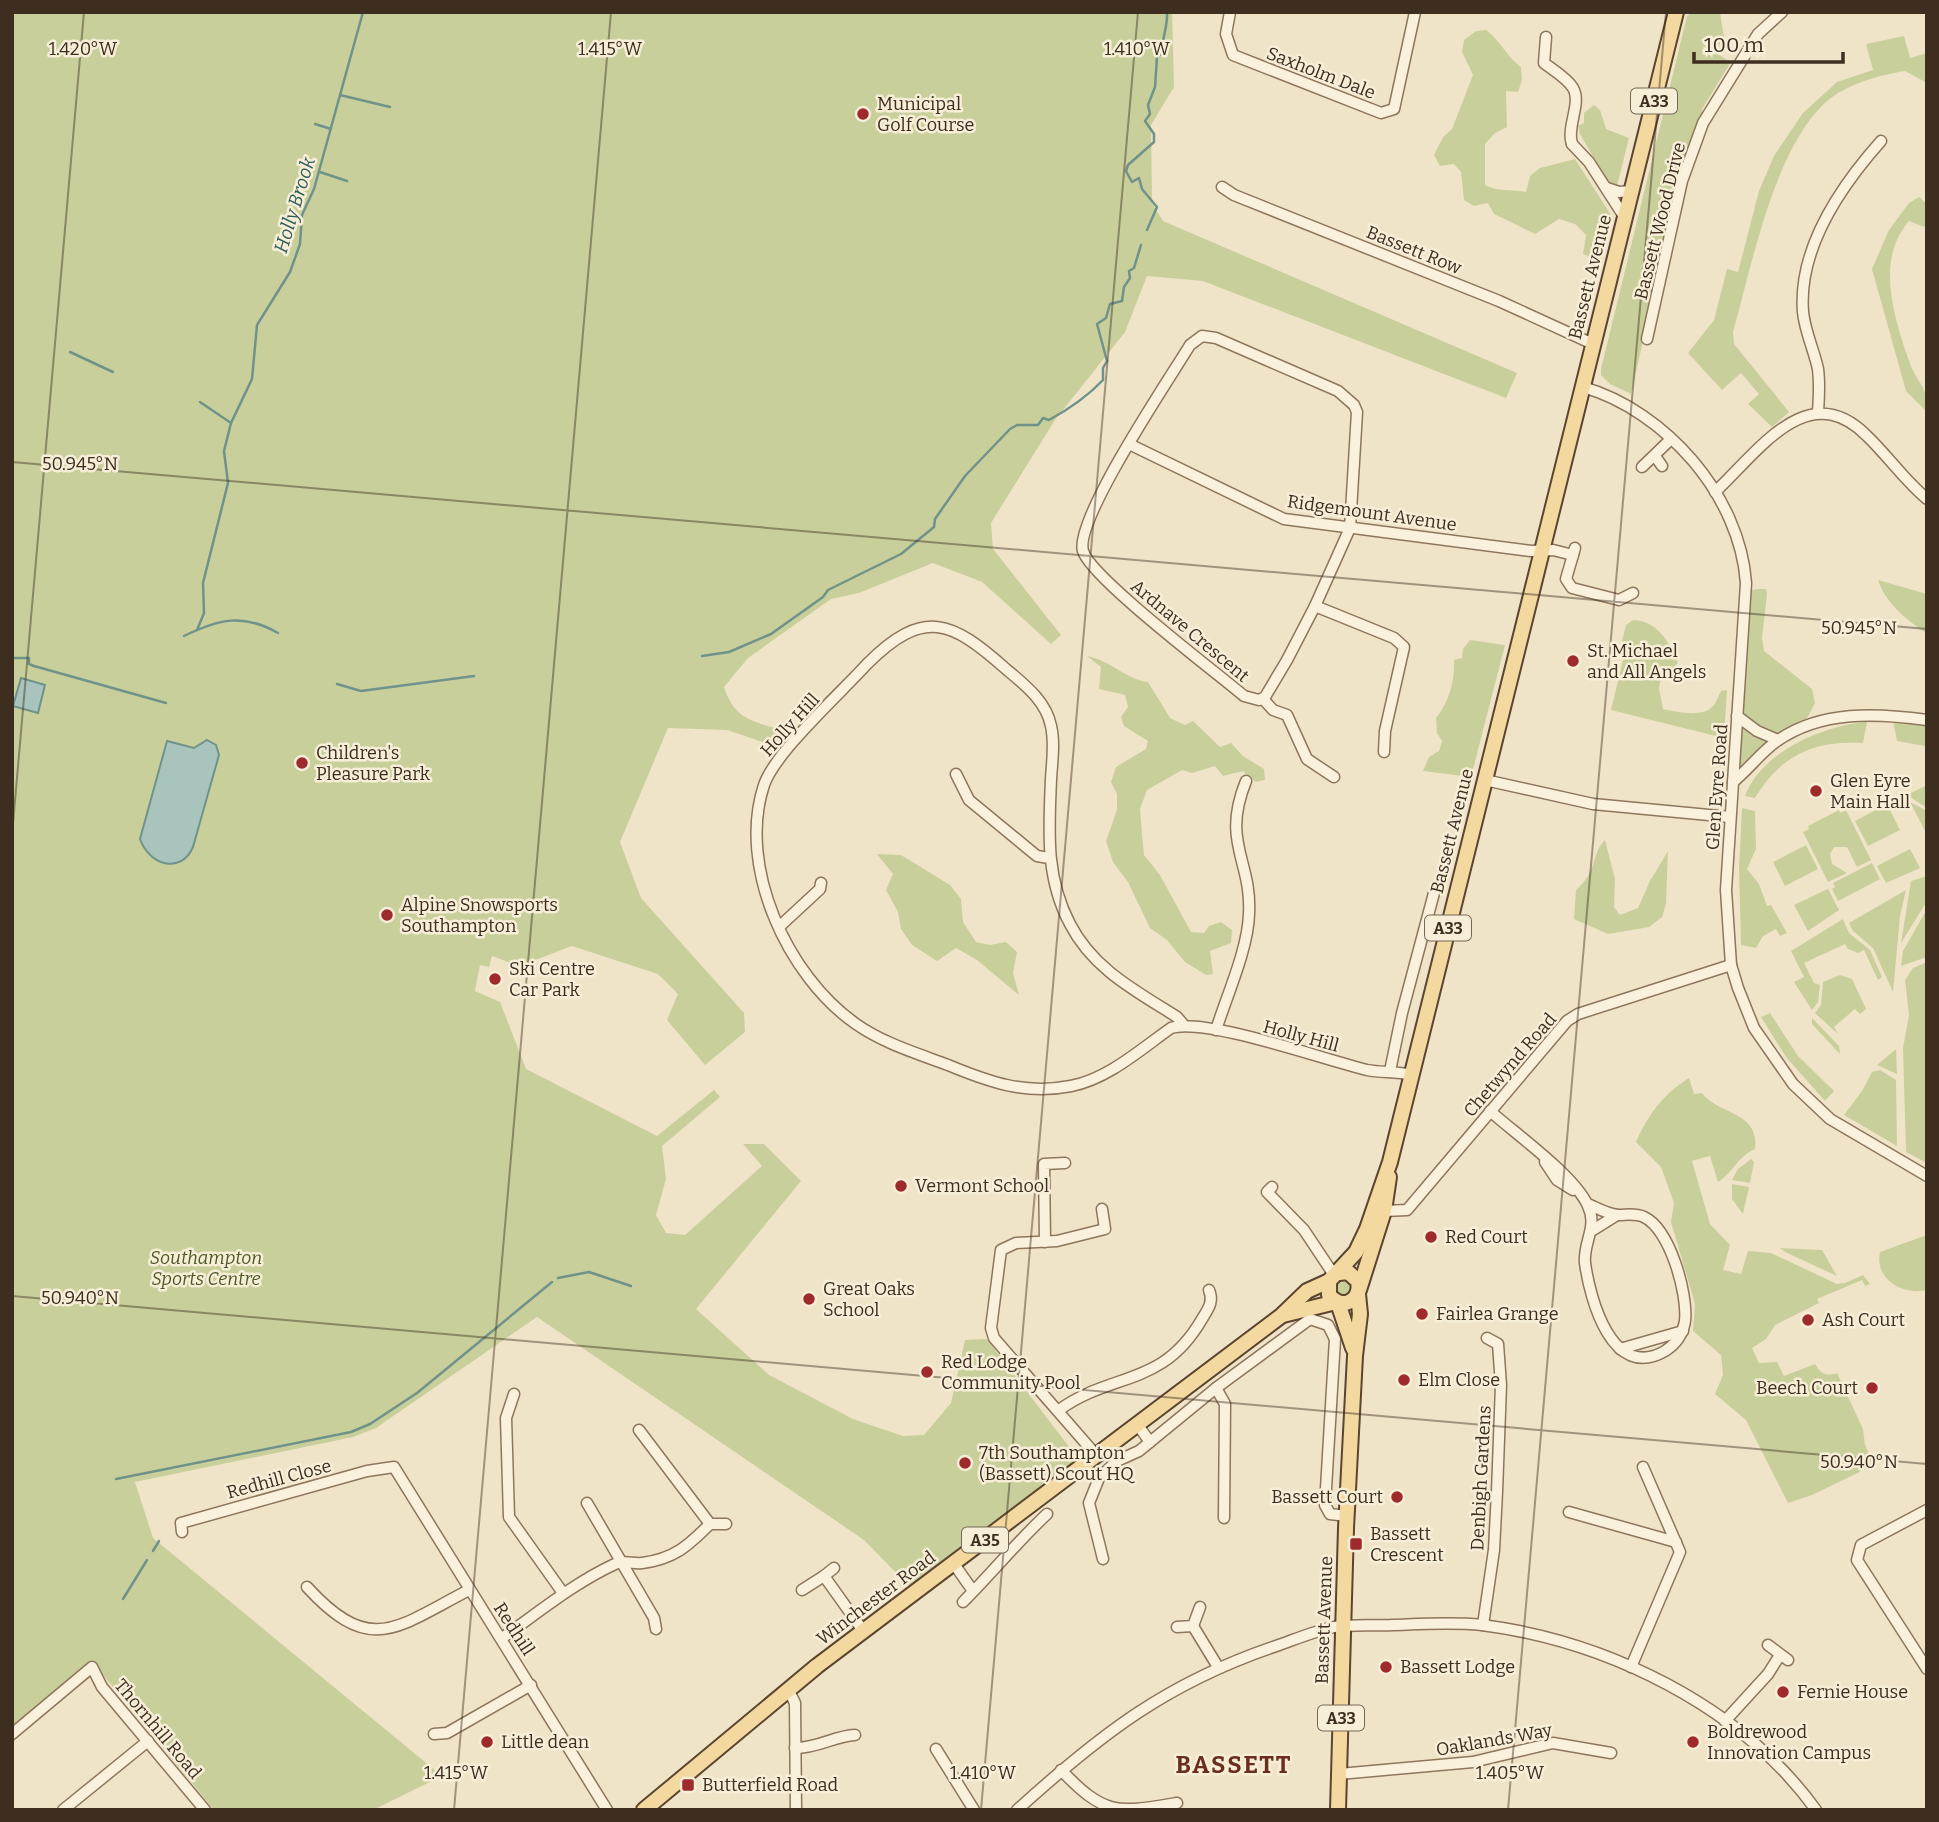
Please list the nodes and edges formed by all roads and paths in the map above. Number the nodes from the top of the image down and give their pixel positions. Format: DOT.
graph roads {
  1 [pos="1230,12"];
  2 [pos="1415,12"];
  3 [pos="1676,12"];
  4 [pos="1782,12"];
  5 [pos="1546,37"];
  6 [pos="1881,141"];
  7 [pos="1222,187"];
  8 [pos="1607,188"];
  9 [pos="1631,191"];
  10 [pos="1625,218"];
  11 [pos="1647,339"];
  12 [pos="1593,344"];
  13 [pos="1583,387"];
  14 [pos="1818,412"];
  15 [pos="1671,439"];
  16 [pos="1129,444"];
  17 [pos="1655,456"];
  18 [pos="1662,466"];
  19 [pos="1642,467"];
  20 [pos="1715,492"];
  21 [pos="1927,499"];
  22 [pos="1350,528"];
  23 [pos="1542,550"];
  24 [pos="1633,593"];
  25 [pos="1315,606"];
  26 [pos="1262,699"];
  27 [pos="1737,716"];
  28 [pos="1927,720"];
  29 [pos="1778,740"];
  30 [pos="1384,752"];
  31 [pos="956,774"];
  32 [pos="1334,777"];
  33 [pos="1485,780"];
  34 [pos="1246,781"];
  35 [pos="1733,782"];
  36 [pos="1730,817"];
  37 [pos="1049,858"];
  38 [pos="821,883"];
  39 [pos="1434,893"];
  40 [pos="780,926"];
  41 [pos="1731,965"];
  42 [pos="1183,1024"];
  43 [pos="1216,1030"];
  44 [pos="1390,1071"];
  45 [pos="1410,1075"];
  46 [pos="1490,1111"];
  47 [pos="1390,1162"];
  48 [pos="1065,1163"];
  49 [pos="1927,1176"];
  50 [pos="1267,1192"];
  51 [pos="1588,1204"];
  52 [pos="1102,1209"];
  53 [pos="1384,1211"];
  54 [pos="1617,1215"];
  55 [pos="1593,1230"];
  56 [pos="1045,1242"];
  57 [pos="1334,1276"];
  58 [pos="1209,1290"];
  59 [pos="1359,1292"];
  60 [pos="1337,1302"];
  61 [pos="1281,1315"];
  62 [pos="1487,1338"];
  63 [pos="1355,1356"];
  64 [pos="1216,1388"];
  65 [pos="514,1394"];
  66 [pos="1059,1410"];
  67 [pos="1137,1424"];
  68 [pos="639,1430"];
  69 [pos="1150,1442"];
  70 [pos="1096,1455"];
  71 [pos="394,1467"];
  72 [pos="1643,1467"];
  73 [pos="587,1503"];
  74 [pos="1927,1510"];
  75 [pos="1569,1512"];
  76 [pos="1347,1516"];
  77 [pos="1224,1518"];
  78 [pos="1043,1521"];
  79 [pos="710,1524"];
  80 [pos="726,1524"];
  81 [pos="182,1532"];
  82 [pos="1676,1542"];
  83 [pos="1102,1559"];
  84 [pos="620,1561"];
  85 [pos="954,1564"];
  86 [pos="834,1568"];
  87 [pos="824,1576"];
  88 [pos="307,1587"];
  89 [pos="469,1590"];
  90 [pos="802,1590"];
  91 [pos="973,1591"];
  92 [pos="563,1593"];
  93 [pos="963,1602"];
  94 [pos="1200,1607"];
  95 [pos="1483,1625"];
  96 [pos="1193,1626"];
  97 [pos="1177,1627"];
  98 [pos="1344,1627"];
  99 [pos="656,1629"];
  100 [pos="864,1632"];
  101 [pos="502,1638"];
  102 [pos="1768,1646"];
  103 [pos="1218,1667"];
  104 [pos="1632,1667"];
  105 [pos="1927,1668"];
  106 [pos="531,1685"];
  107 [pos="788,1689"];
  108 [pos="1725,1721"];
  109 [pos="12,1734"];
  110 [pos="434,1734"];
  111 [pos="855,1735"];
  112 [pos="148,1741"];
  113 [pos="795,1748"];
  114 [pos="936,1749"];
  115 [pos="1611,1753"];
  116 [pos="1061,1770"];
  117 [pos="1339,1774"];
  118 [pos="1177,1803"];
  119 [pos="650,1807"];
  120 [pos="64,1810"];
  121 [pos="205,1810"];
  122 [pos="607,1810"];
  123 [pos="796,1810"];
  124 [pos="974,1810"];
  125 [pos="1017,1810"];
  126 [pos="1338,1810"];
  127 [pos="1816,1810"];
  1 -- 2 [label="street, Saxholm Dale"];
  3 -- 9 [label="main road, Bassett Avenue / A33"];
  4 -- 11 [label="street, Bassett Wood Drive"];
  5 -- 8 [label="street"];
  6 -- 14 [label="street"];
  7 -- 12 [label="street, Bassett Row"];
  8 -- 9 [label="street"];
  8 -- 10 [label="street"];
  9 -- 10 [label="main road, Bassett Avenue / A33"];
  10 -- 12 [label="main road, Bassett Avenue / A33"];
  12 -- 13 [label="main road, Bassett Avenue / A33"];
  13 -- 15 [label="street, Glen Eyre Road"];
  13 -- 23 [label="main road, Bassett Avenue / A33"];
  14 -- 20 [label="street"];
  14 -- 21 [label="street"];
  15 -- 17 [label="street"];
  15 -- 20 [label="street, Glen Eyre Road"];
  16 -- 22 [label="street, Ridgemount Avenue"];
  16 -- 22 [label="street, Ardnave Crescent"];
  16 -- 26 [label="street, Ardnave Crescent"];
  17 -- 18 [label="street"];
  17 -- 19 [label="street"];
  20 -- 27 [label="street, Glen Eyre Road"];
  22 -- 23 [label="street, Ridgemount Avenue"];
  22 -- 25 [label="street, Ardnave Crescent"];
  23 -- 24 [label="street"];
  23 -- 33 [label="main road, Bassett Avenue / A33"];
  25 -- 26 [label="street, Ardnave Crescent"];
  25 -- 30 [label="street"];
  26 -- 32 [label="street"];
  27 -- 29 [label="street"];
  27 -- 35 [label="street, Glen Eyre Road"];
  28 -- 29 [label="street"];
  29 -- 35 [label="street"];
  31 -- 37 [label="street"];
  33 -- 36 [label="street"];
  33 -- 45 [label="main road, Bassett Avenue / A33"];
  34 -- 43 [label="street"];
  35 -- 36 [label="street, Glen Eyre Road"];
  36 -- 41 [label="street, Glen Eyre Road"];
  37 -- 40 [label="street, Holly Hill"];
  37 -- 42 [label="street, Holly Hill"];
  38 -- 40 [label="street"];
  39 -- 44 [label="street, Bassett Avenue"];
  40 -- 42 [label="street, Holly Hill"];
  41 -- 46 [label="street, Chetwynd Road"];
  41 -- 49 [label="street, Glen Eyre Road"];
  42 -- 43 [label="street, Holly Hill"];
  43 -- 44 [label="street, Holly Hill"];
  44 -- 45 [label="street, Holly Hill"];
  45 -- 47 [label="main road, Bassett Avenue / A33"];
  46 -- 51 [label="street"];
  46 -- 53 [label="street, Chetwynd Road"];
  47 -- 53 [label="main road, Bassett Avenue / A33"];
  47 -- 57 [label="main road, Bassett Avenue / A33"];
  48 -- 56 [label="street"];
  50 -- 57 [label="street"];
  51 -- 54 [label="street"];
  51 -- 55 [label="street"];
  52 -- 56 [label="street"];
  53 -- 59 [label="main road, Bassett Avenue / A33"];
  54 -- 55 [label="street"];
  54 -- 55 [label="street"];
  56 -- 66 [label="street"];
  57 -- 59 [label="main road"];
  57 -- 60 [label="main road"];
  57 -- 61 [label="main road, Winchester Road / A35"];
  58 -- 66 [label="street"];
  59 -- 60 [label="main road"];
  59 -- 63 [label="main road, Bassett Avenue / A33"];
  60 -- 61 [label="main road, Winchester Road / A35"];
  60 -- 63 [label="main road, Bassett Avenue / A33"];
  61 -- 67 [label="main road, Winchester Road / A35"];
  62 -- 95 [label="street, Denbigh Gardens"];
  63 -- 76 [label="main road, Bassett Avenue / A33"];
  64 -- 69 [label="street"];
  64 -- 76 [label="street"];
  64 -- 77 [label="street"];
  65 -- 92 [label="street"];
  66 -- 70 [label="street"];
  67 -- 69 [label="street"];
  67 -- 70 [label="main road, Winchester Road / A35"];
  68 -- 79 [label="street"];
  69 -- 83 [label="street"];
  70 -- 85 [label="main road, Winchester Road / A35"];
  71 -- 81 [label="street, Redhill Close"];
  71 -- 89 [label="street, Redhill"];
  72 -- 82 [label="street"];
  73 -- 84 [label="street"];
  74 -- 105 [label="street"];
  75 -- 82 [label="street"];
  76 -- 98 [label="main road, Bassett Avenue / A33"];
  78 -- 91 [label="street"];
  79 -- 80 [label="street"];
  79 -- 84 [label="street"];
  82 -- 104 [label="street"];
  84 -- 92 [label="street"];
  84 -- 99 [label="street"];
  85 -- 91 [label="street"];
  85 -- 100 [label="main road, Winchester Road / A35"];
  86 -- 87 [label="street"];
  87 -- 90 [label="street"];
  87 -- 100 [label="street"];
  88 -- 89 [label="street"];
  89 -- 101 [label="street, Redhill"];
  91 -- 93 [label="street"];
  92 -- 101 [label="street"];
  94 -- 96 [label="street"];
  95 -- 98 [label="street"];
  95 -- 104 [label="street"];
  96 -- 97 [label="street"];
  96 -- 103 [label="street"];
  98 -- 103 [label="street"];
  98 -- 117 [label="main road, Bassett Avenue / A33"];
  100 -- 107 [label="main road, Winchester Road / A35"];
  101 -- 106 [label="street, Redhill"];
  102 -- 108 [label="street"];
  103 -- 116 [label="street"];
  104 -- 108 [label="street"];
  106 -- 110 [label="street"];
  106 -- 122 [label="street, Redhill"];
  107 -- 113 [label="street"];
  107 -- 119 [label="main road, Winchester Road / A35"];
  108 -- 127 [label="street"];
  109 -- 112 [label="street, Thornhill Road"];
  111 -- 113 [label="street"];
  112 -- 120 [label="street"];
  112 -- 121 [label="street, Thornhill Road"];
  113 -- 123 [label="street"];
  114 -- 124 [label="street"];
  115 -- 117 [label="street, Oaklands Way"];
  116 -- 118 [label="street"];
  116 -- 125 [label="street"];
  117 -- 126 [label="main road, Bassett Avenue / A33"];
}
